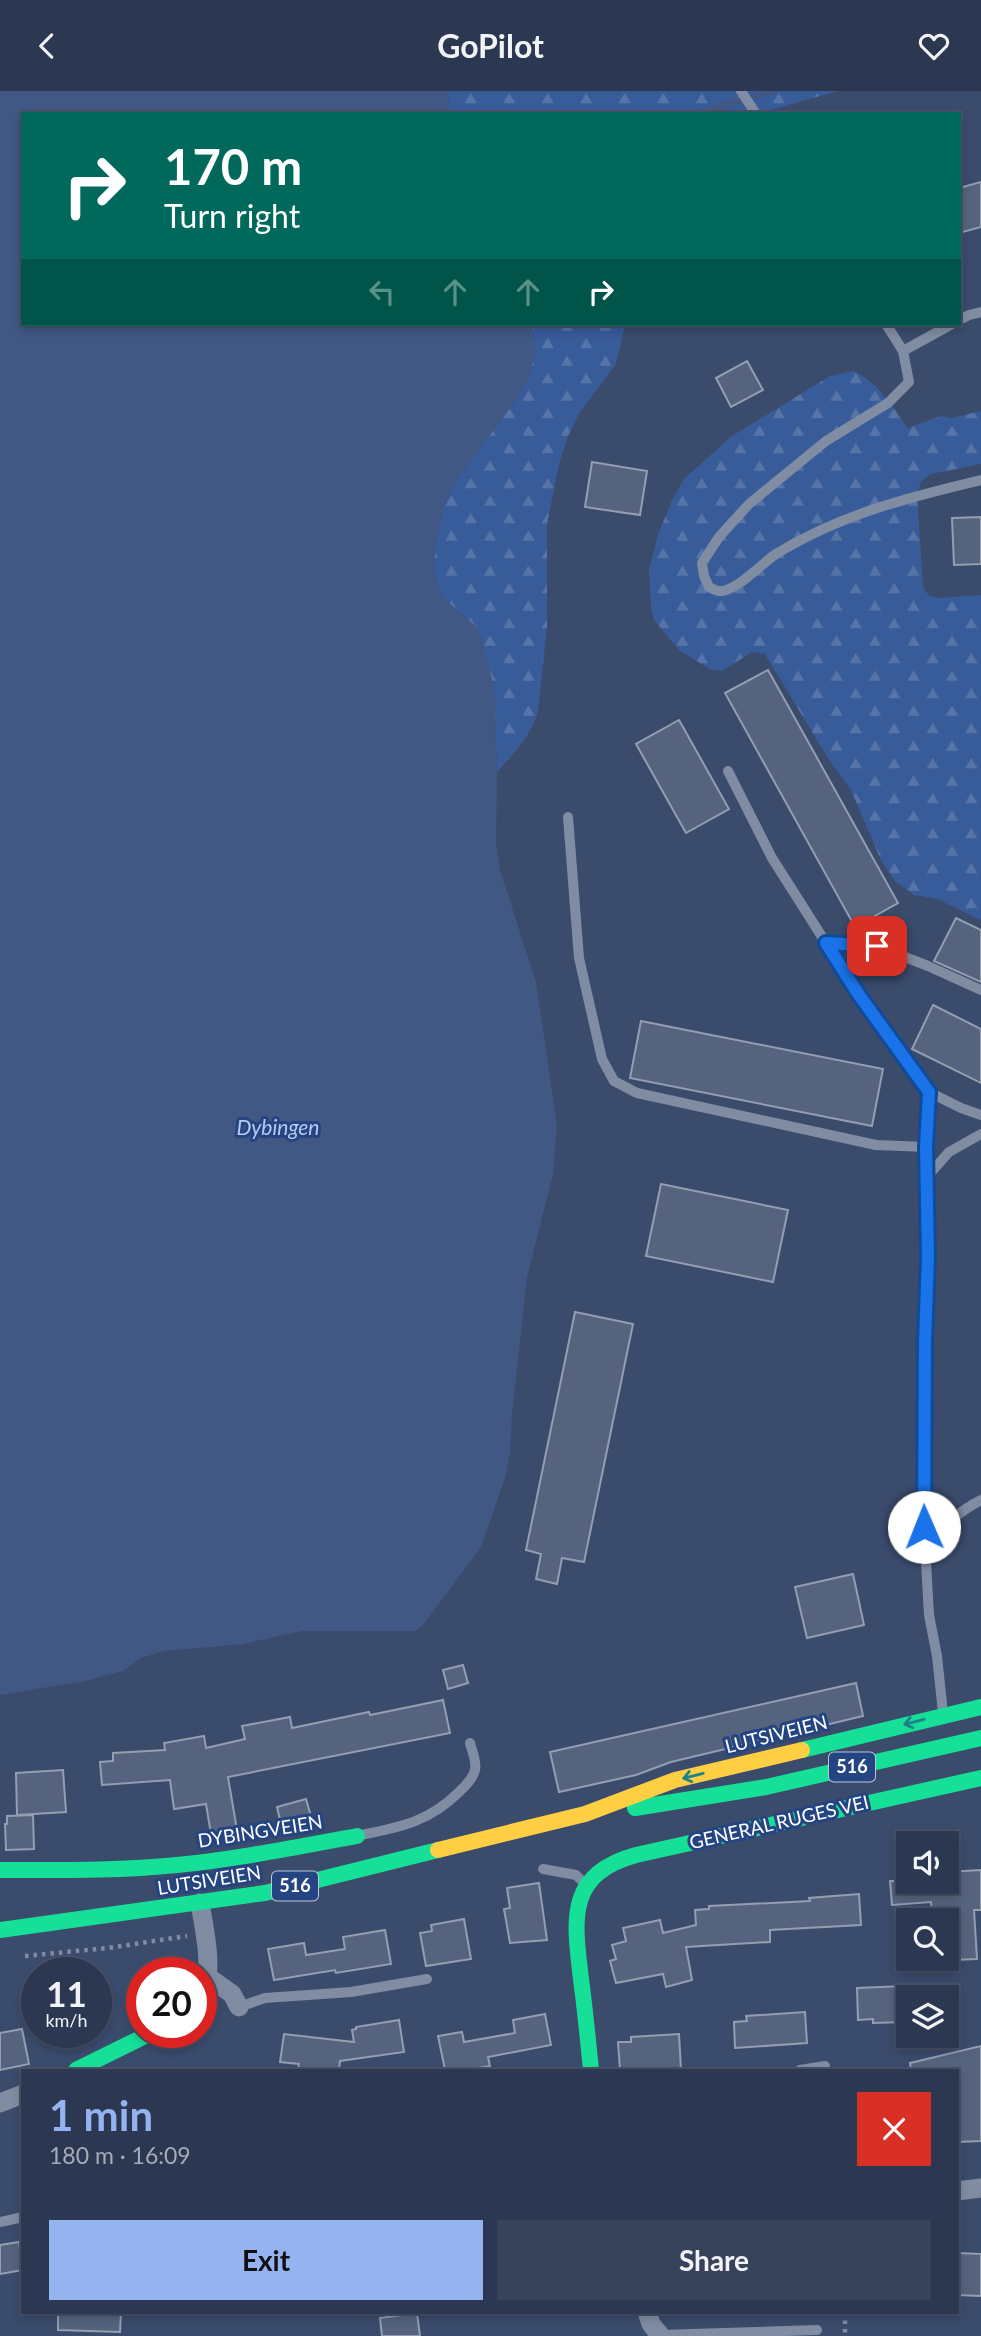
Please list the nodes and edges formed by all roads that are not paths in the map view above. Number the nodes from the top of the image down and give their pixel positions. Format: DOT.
graph roads {
  1 [pos="741,91"];
  2 [pos="755,112"];
  3 [pos="981,312"];
  4 [pos="961,319"];
  5 [pos="887,326"];
  6 [pos="949,326"];
  7 [pos="903,351"];
  8 [pos="981,479"];
  9 [pos="728,771"];
  10 [pos="568,817"];
  11 [pos="826,943"];
  12 [pos="981,991"];
  13 [pos="929,1092"];
  14 [pos="981,1115"];
  15 [pos="981,1134"];
  16 [pos="926,1147"];
  17 [pos="926,1178"];
  18 [pos="981,1500"];
  19 [pos="925,1546"];
  20 [pos="981,1707"];
  21 [pos="947,1730"];
  22 [pos="981,1738"];
  23 [pos="470,1743"];
  24 [pos="981,1778"];
  25 [pos="585,1814"];
  26 [pos="357,1836"];
  27 [pos="543,1869"];
  28 [pos="0,1870"];
  29 [pos="587,1886"];
  30 [pos="200,1903"];
  31 [pos="0,1930"];
  32 [pos="203,1957"];
  33 [pos="427,1979"];
  34 [pos="217,1989"];
  35 [pos="239,2007"];
  36 [pos="126,2045"];
  37 [pos="825,2066"];
  38 [pos="78,2069"];
  39 [pos="591,2069"];
  40 [pos="806,2069"];
  41 [pos="21,2095"];
  42 [pos="0,2103"];
  43 [pos="981,2188"];
  44 [pos="959,2191"];
  45 [pos="21,2217"];
  46 [pos="0,2222"];
  47 [pos="648,2314"];
  48 [pos="817,2330"];
  49 [pos="660,2335"];
  1 -- 2 [label="lane"];
  3 -- 4 [label="lane"];
  5 -- 7 [label="lane"];
  6 -- 7 [label="lane"];
  7 -- 8 [label="lane"];
  9 -- 11 [label="lane"];
  10 -- 16 [label="lane"];
  11 -- 12 [label="lane"];
  11 -- 13 [label="lane"];
  13 -- 14 [label="lane"];
  13 -- 16 [label="lane"];
  15 -- 17 [label="lane"];
  16 -- 17 [label="lane"];
  17 -- 19 [label="lane"];
  18 -- 19 [label="lane"];
  19 -- 21 [label="lane"];
  20 -- 21 [label="main road, LUTSIVEIEN / 516"];
  21 -- 22 [label="main road, LUTSIVEIEN / 516"];
  21 -- 25 [label="main road, LUTSIVEIEN / 516"];
  21 -- 25 [label="main road, LUTSIVEIEN / 516, one-way"];
  23 -- 26 [label="lane, DYBINGVEIEN"];
  24 -- 29 [label="main road, GENERAL RUGES VEI"];
  25 -- 30 [label="main road, LUTSIVEIEN / 516"];
  26 -- 28 [label="main road, DYBINGVEIEN"];
  27 -- 29 [label="lane"];
  29 -- 39 [label="main road"];
  30 -- 31 [label="main road, LUTSIVEIEN / 516"];
  30 -- 32 [label="street"];
  33 -- 35 [label="lane"];
  34 -- 35 [label="street"];
  36 -- 38 [label="main road"];
  37 -- 40 [label="lane"];
  41 -- 42 [label="street"];
  43 -- 44 [label="street"];
  45 -- 46 [label="lane"];
  47 -- 49 [label="street"];
  48 -- 49 [label="lane"];
}
